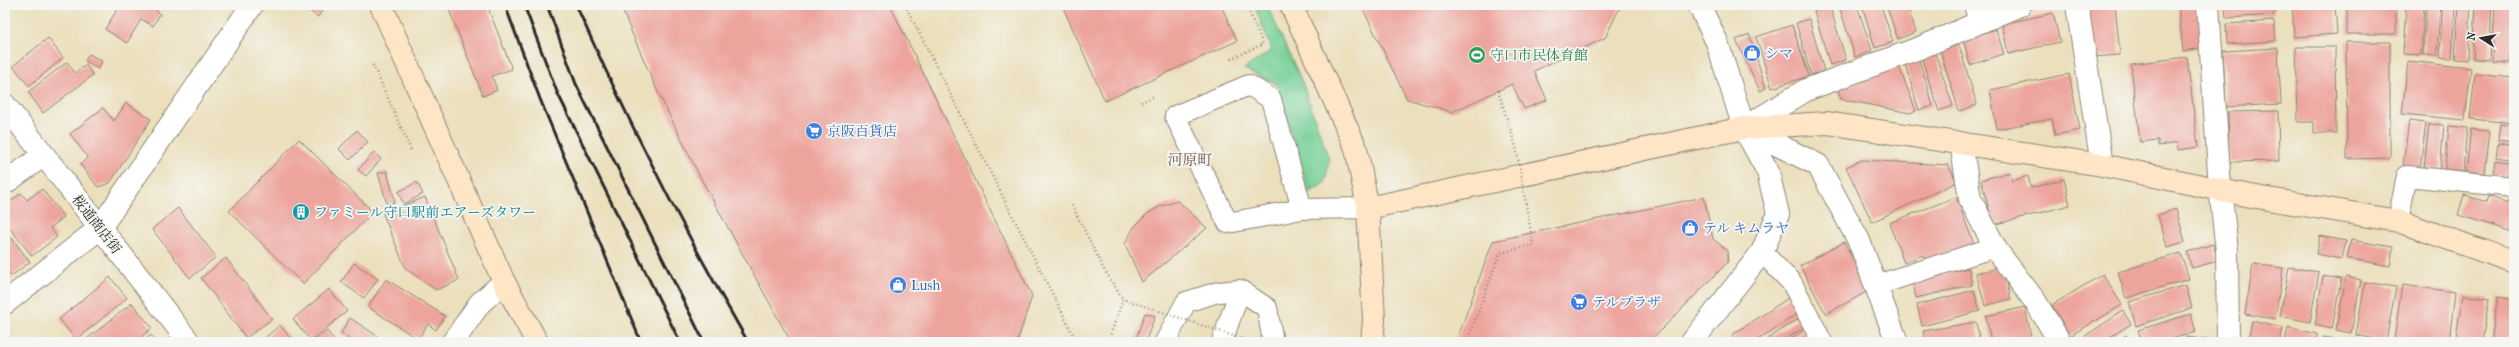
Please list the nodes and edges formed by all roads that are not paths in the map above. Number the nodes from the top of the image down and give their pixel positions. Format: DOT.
graph roads {
  1 [pos="252,5"];
  2 [pos="381,5"];
  3 [pos="1290,5"];
  4 [pos="1699,5"];
  5 [pos="2020,5"];
  6 [pos="2077,5"];
  7 [pos="2208,5"];
  8 [pos="1977,14"];
  9 [pos="5,105"];
  10 [pos="1744,128"];
  11 [pos="1961,143"];
  12 [pos="44,155"];
  13 [pos="2102,165"];
  14 [pos="5,183"];
  15 [pos="2514,187"];
  16 [pos="2220,188"];
  17 [pos="1368,208"];
  18 [pos="1302,209"];
  19 [pos="2398,221"];
  20 [pos="100,228"];
  21 [pos="1995,247"];
  22 [pos="1762,252"];
  23 [pos="2514,262"];
  24 [pos="504,282"];
  25 [pos="1877,284"];
  26 [pos="1240,290"];
  27 [pos="5,303"];
  28 [pos="1700,338"];
  29 [pos="189,342"];
  30 [pos="453,342"];
  31 [pos="537,342"];
  32 [pos="1165,342"];
  33 [pos="1222,342"];
  34 [pos="1271,342"];
  35 [pos="1372,342"];
  36 [pos="1822,342"];
  37 [pos="1898,342"];
  38 [pos="2060,342"];
  39 [pos="2228,342"];
  1 -- 20 [label="street"];
  2 -- 24 [label="street"];
  3 -- 17 [label="street"];
  4 -- 10 [label="street"];
  5 -- 8 [label="street"];
  6 -- 13 [label="street"];
  7 -- 16 [label="street"];
  8 -- 10 [label="street"];
  9 -- 12 [label="street, 桜通商店街"];
  10 -- 11 [label="street"];
  10 -- 17 [label="street"];
  10 -- 22 [label="street"];
  10 -- 25 [label="street"];
  11 -- 13 [label="street"];
  11 -- 21 [label="street"];
  12 -- 14 [label="street"];
  12 -- 20 [label="street, 桜通商店街"];
  13 -- 16 [label="street"];
  15 -- 19 [label="lane"];
  16 -- 19 [label="street"];
  16 -- 39 [label="street"];
  17 -- 18 [label="lane"];
  17 -- 35 [label="street"];
  18 -- 18 [label="lane"];
  19 -- 23 [label="street"];
  20 -- 27 [label="street"];
  20 -- 29 [label="street, 桜通商店街"];
  21 -- 25 [label="lane"];
  21 -- 38 [label="street"];
  22 -- 28 [label="street"];
  22 -- 36 [label="lane"];
  24 -- 30 [label="street"];
  24 -- 31 [label="street"];
  25 -- 37 [label="street"];
  26 -- 32 [label="lane"];
  26 -- 33 [label="lane"];
  26 -- 34 [label="lane"];
}
